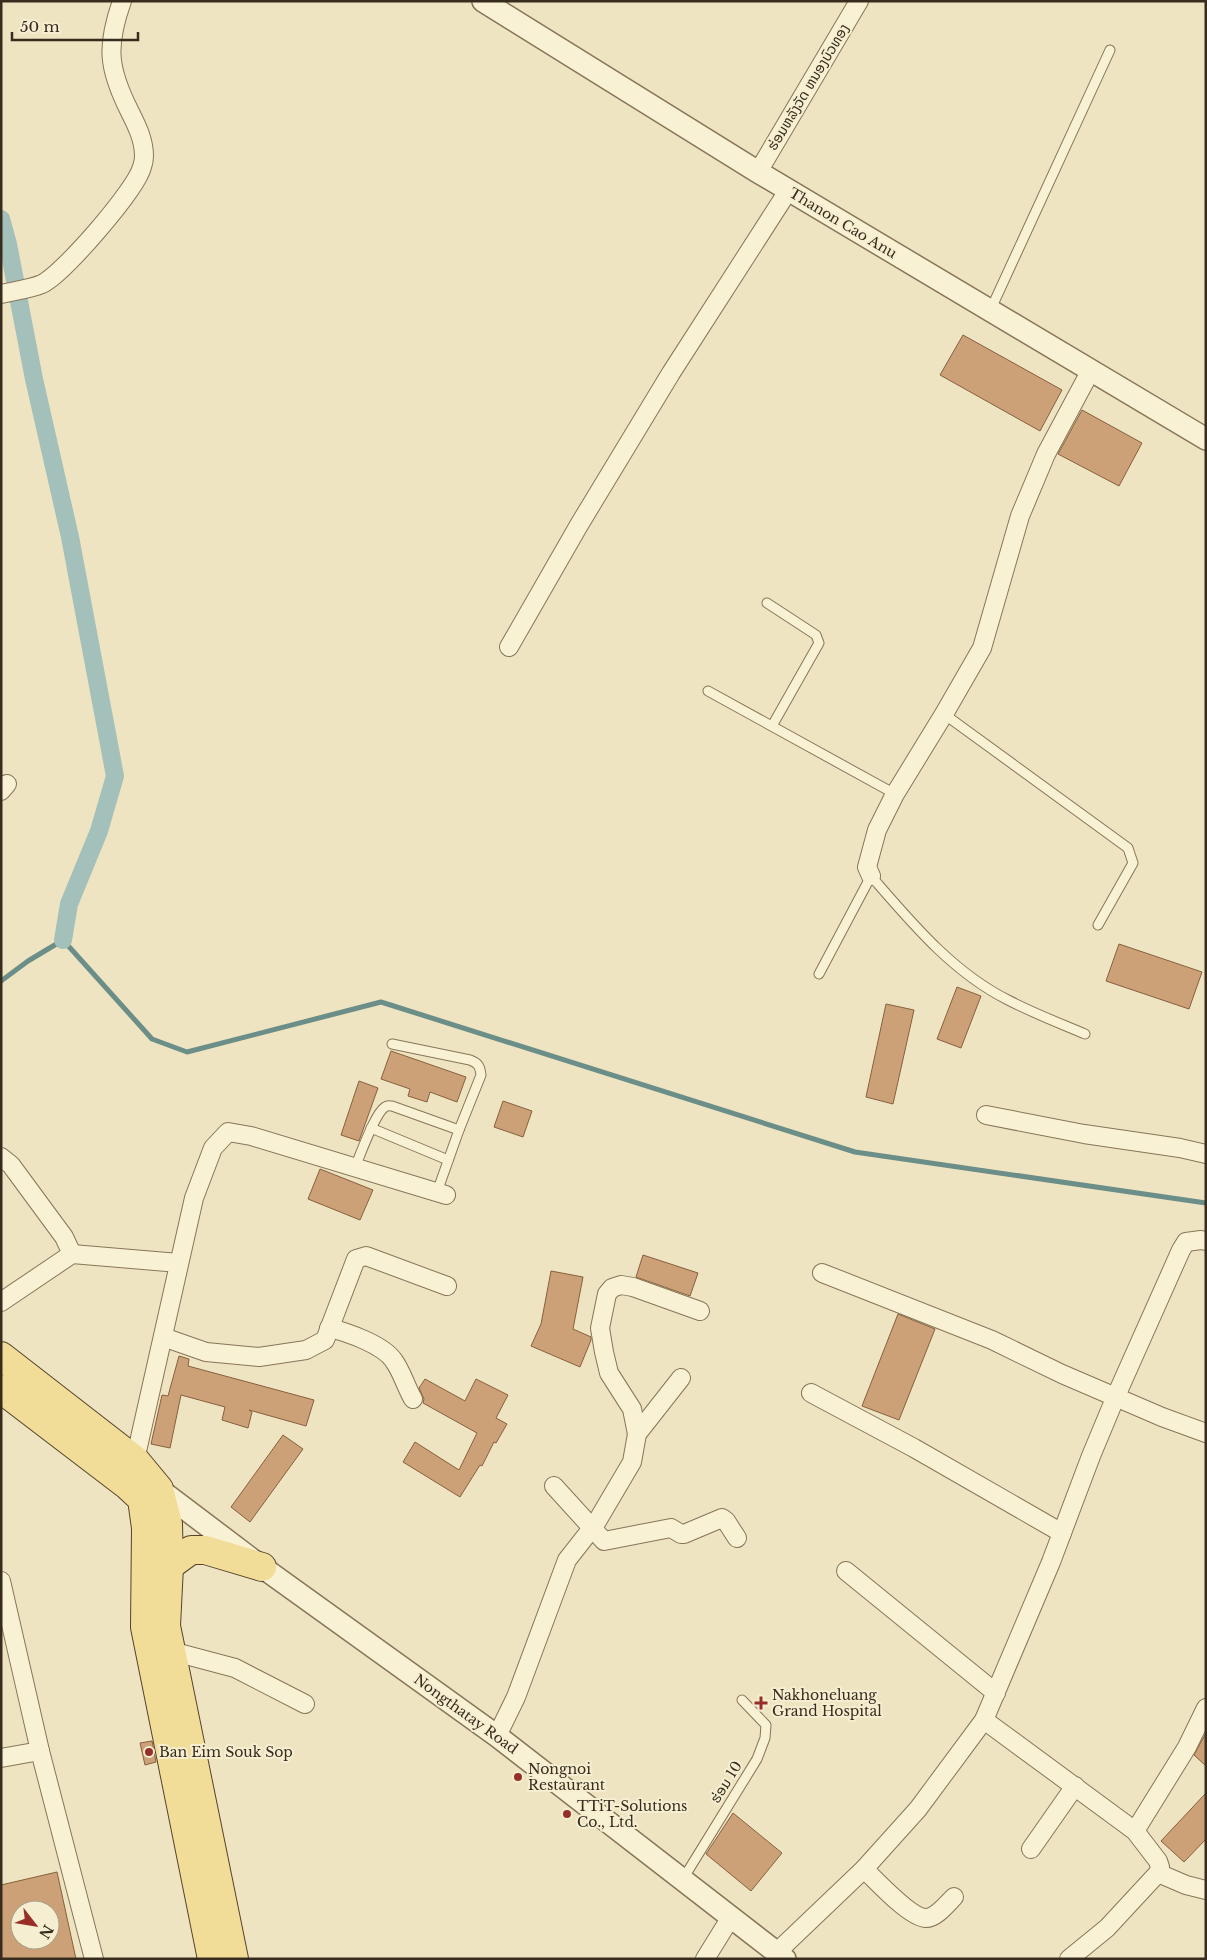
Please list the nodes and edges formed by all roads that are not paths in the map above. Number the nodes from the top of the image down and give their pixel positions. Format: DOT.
graph roads {
  1 [pos="122,1"];
  2 [pos="483,1"];
  3 [pos="854,3"];
  4 [pos="1110,50"];
  5 [pos="758,172"];
  6 [pos="788,191"];
  7 [pos="7,293"];
  8 [pos="990,311"];
  9 [pos="1091,370"];
  10 [pos="1206,439"];
  11 [pos="767,603"];
  12 [pos="509,647"];
  13 [pos="708,691"];
  14 [pos="944,714"];
  15 [pos="772,726"];
  16 [pos="894,794"];
  17 [pos="871,876"];
  18 [pos="1098,926"];
  19 [pos="819,974"];
  20 [pos="1085,1034"];
  21 [pos="392,1044"];
  22 [pos="986,1115"];
  23 [pos="371,1128"];
  24 [pos="459,1130"];
  25 [pos="1206,1154"];
  26 [pos="1,1157"];
  27 [pos="448,1160"];
  28 [pos="355,1167"];
  29 [pos="442,1193"];
  30 [pos="1206,1240"];
  31 [pos="72,1254"];
  32 [pos="179,1263"];
  33 [pos="822,1273"];
  34 [pos="447,1286"];
  35 [pos="1,1302"];
  36 [pos="700,1310"];
  37 [pos="329,1328"];
  38 [pos="162,1337"];
  39 [pos="1,1356"];
  40 [pos="681,1378"];
  41 [pos="1,1388"];
  42 [pos="811,1393"];
  43 [pos="1116,1396"];
  44 [pos="413,1399"];
  45 [pos="1206,1433"];
  46 [pos="637,1434"];
  47 [pos="135,1460"];
  48 [pos="554,1486"];
  49 [pos="150,1494"];
  50 [pos="157,1526"];
  51 [pos="592,1528"];
  52 [pos="1062,1533"];
  53 [pos="737,1538"];
  54 [pos="169,1566"];
  55 [pos="262,1567"];
  56 [pos="846,1571"];
  57 [pos="1,1581"];
  58 [pos="171,1652"];
  59 [pos="996,1693"];
  60 [pos="742,1700"];
  61 [pos="305,1704"];
  62 [pos="1206,1708"];
  63 [pos="984,1720"];
  64 [pos="497,1736"];
  65 [pos="40,1751"];
  66 [pos="1,1758"];
  67 [pos="1075,1786"];
  68 [pos="1135,1831"];
  69 [pos="1031,1849"];
  70 [pos="864,1869"];
  71 [pos="1158,1873"];
  72 [pos="682,1879"];
  73 [pos="1206,1890"];
  74 [pos="954,1897"];
  75 [pos="731,1917"];
  76 [pos="781,1955"];
  77 [pos="94,1959"];
  78 [pos="212,1959"];
  79 [pos="234,1959"];
  80 [pos="706,1959"];
  81 [pos="1069,1959"];
  1 -- 7 [label="street"];
  2 -- 5 [label="street, Thanon Cao Anu"];
  3 -- 5 [label="street, ຮ່ອມຫລັງວັດ ຫນອງບົວທອງ"];
  4 -- 8 [label="lane"];
  5 -- 6 [label="street, Thanon Cao Anu"];
  6 -- 8 [label="street, Thanon Cao Anu"];
  6 -- 12 [label="street"];
  8 -- 9 [label="street, Thanon Cao Anu"];
  9 -- 10 [label="street, Thanon Cao Anu"];
  9 -- 14 [label="street"];
  11 -- 15 [label="lane"];
  13 -- 15 [label="lane"];
  14 -- 16 [label="street"];
  14 -- 18 [label="lane"];
  15 -- 16 [label="lane"];
  16 -- 17 [label="street"];
  17 -- 19 [label="lane"];
  17 -- 20 [label="lane"];
  21 -- 24 [label="lane"];
  22 -- 25 [label="street"];
  23 -- 24 [label="lane"];
  23 -- 27 [label="lane"];
  23 -- 28 [label="lane"];
  24 -- 27 [label="lane"];
  26 -- 31 [label="street"];
  27 -- 29 [label="lane"];
  28 -- 29 [label="street"];
  28 -- 32 [label="street"];
  30 -- 43 [label="street"];
  31 -- 32 [label="street"];
  31 -- 35 [label="street"];
  32 -- 38 [label="street"];
  33 -- 43 [label="street"];
  34 -- 37 [label="street"];
  36 -- 46 [label="street"];
  37 -- 38 [label="street"];
  37 -- 44 [label="street"];
  38 -- 47 [label="street"];
  39 -- 47 [label="main road"];
  40 -- 46 [label="street"];
  41 -- 49 [label="main road"];
  42 -- 52 [label="street"];
  43 -- 45 [label="street"];
  43 -- 52 [label="street"];
  46 -- 51 [label="street"];
  47 -- 49 [label="main road"];
  48 -- 51 [label="street"];
  49 -- 50 [label="main road"];
  49 -- 55 [label="street"];
  50 -- 54 [label="main road"];
  50 -- 55 [label="street"];
  50 -- 78 [label="main road"];
  51 -- 53 [label="street"];
  51 -- 64 [label="street"];
  52 -- 59 [label="street"];
  54 -- 55 [label="main road"];
  54 -- 58 [label="main road"];
  55 -- 64 [label="street, Nongthatay Road"];
  56 -- 59 [label="street"];
  57 -- 65 [label="street"];
  58 -- 61 [label="street"];
  58 -- 79 [label="main road"];
  59 -- 63 [label="street"];
  60 -- 72 [label="lane, ຮ່ອມ 10"];
  62 -- 68 [label="street"];
  63 -- 67 [label="street"];
  63 -- 70 [label="street"];
  64 -- 72 [label="street, Nongthatay Road"];
  65 -- 66 [label="street"];
  65 -- 77 [label="street"];
  67 -- 68 [label="street"];
  67 -- 69 [label="street"];
  68 -- 71 [label="street"];
  70 -- 74 [label="street"];
  70 -- 76 [label="street"];
  71 -- 73 [label="street"];
  71 -- 81 [label="street"];
  72 -- 75 [label="street, Nongthatay Road"];
  75 -- 76 [label="street, Nongthatay Road"];
  75 -- 80 [label="street"];
}
